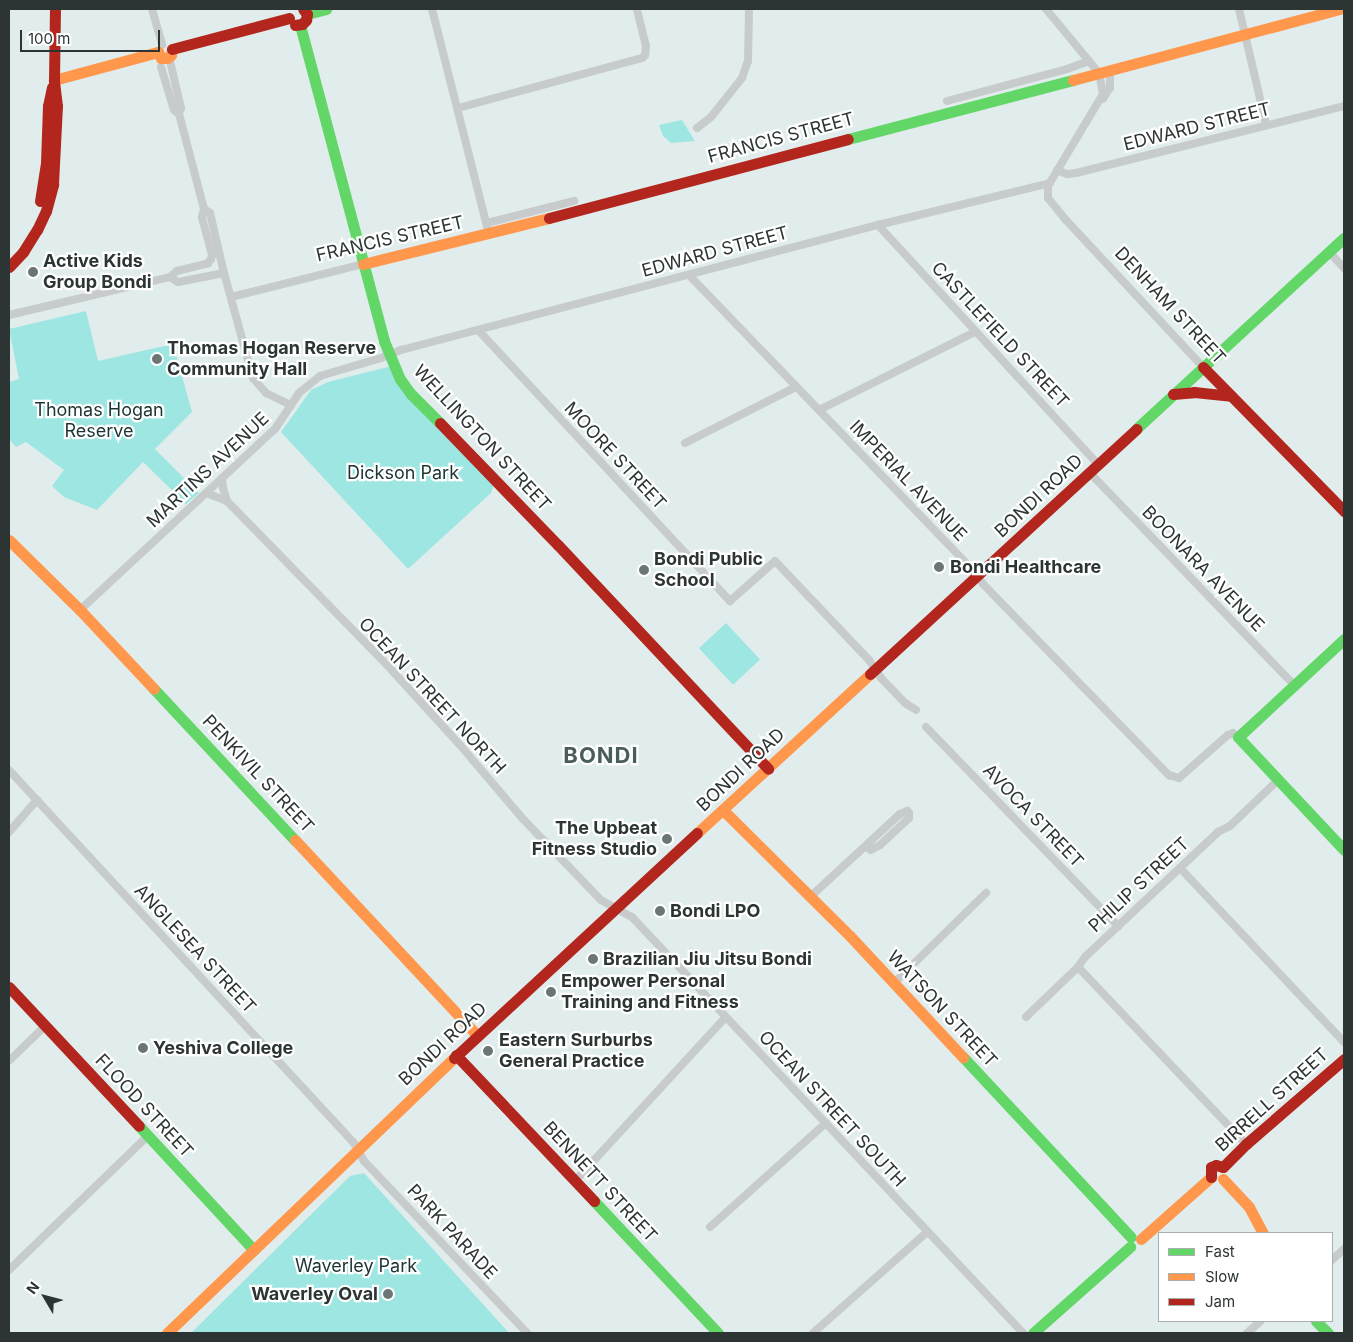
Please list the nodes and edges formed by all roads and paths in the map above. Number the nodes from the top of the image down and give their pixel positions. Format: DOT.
graph roads {
  1 [pos="55,9"];
  2 [pos="152,9"];
  3 [pos="326,9"];
  4 [pos="432,9"];
  5 [pos="637,9"];
  6 [pos="750,9"];
  7 [pos="1046,9"];
  8 [pos="1240,9"];
  9 [pos="1340,9"];
  10 [pos="305,11"];
  11 [pos="292,13"];
  12 [pos="300,25"];
  13 [pos="1244,34"];
  14 [pos="165,51"];
  15 [pos="1089,61"];
  16 [pos="161,68"];
  17 [pos="1105,72"];
  18 [pos="54,80"];
  19 [pos="947,101"];
  20 [pos="1344,106"];
  21 [pos="458,108"];
  22 [pos="179,114"];
  23 [pos="1266,124"];
  24 [pos="698,128"];
  25 [pos="1057,170"];
  26 [pos="1050,183"];
  27 [pos="574,201"];
  28 [pos="204,209"];
  29 [pos="878,225"];
  30 [pos="488,228"];
  31 [pos="1344,238"];
  32 [pos="1329,252"];
  33 [pos="9,255"];
  34 [pos="363,264"];
  35 [pos="9,267"];
  36 [pos="1344,268"];
  37 [pos="224,273"];
  38 [pos="689,275"];
  39 [pos="170,277"];
  40 [pos="231,297"];
  41 [pos="9,315"];
  42 [pos="478,331"];
  43 [pos="975,332"];
  44 [pos="388,356"];
  45 [pos="1203,367"];
  46 [pos="796,387"];
  47 [pos="1173,394"];
  48 [pos="1231,396"];
  49 [pos="291,405"];
  50 [pos="819,410"];
  51 [pos="685,443"];
  52 [pos="1099,465"];
  53 [pos="1090,473"];
  54 [pos="222,478"];
  55 [pos="206,493"];
  56 [pos="227,500"];
  57 [pos="1344,511"];
  58 [pos="9,540"];
  59 [pos="978,577"];
  60 [pos="80,610"];
  61 [pos="1344,639"];
  62 [pos="876,670"];
  63 [pos="1294,685"];
  64 [pos="916,710"];
  65 [pos="926,727"];
  66 [pos="1238,737"];
  67 [pos="768,769"];
  68 [pos="9,770"];
  69 [pos="1278,780"];
  70 [pos="37,800"];
  71 [pos="723,810"];
  72 [pos="9,832"];
  73 [pos="866,847"];
  74 [pos="1344,850"];
  75 [pos="1180,868"];
  76 [pos="986,893"];
  77 [pos="810,897"];
  78 [pos="616,909"];
  79 [pos="1118,926"];
  80 [pos="1078,967"];
  81 [pos="894,983"];
  82 [pos="9,986"];
  83 [pos="1026,1017"];
  84 [pos="726,1018"];
  85 [pos="46,1026"];
  86 [pos="478,1035"];
  87 [pos="1344,1042"];
  88 [pos="456,1055"];
  89 [pos="1344,1059"];
  90 [pos="9,1061"];
  91 [pos="826,1123"];
  92 [pos="148,1136"];
  93 [pos="1246,1144"];
  94 [pos="358,1149"];
  95 [pos="1217,1178"];
  96 [pos="575,1180"];
  97 [pos="710,1227"];
  98 [pos="927,1232"];
  99 [pos="1262,1232"];
  100 [pos="1134,1241"];
  101 [pos="1344,1249"];
  102 [pos="254,1250"];
  103 [pos="1333,1259"];
  104 [pos="9,1270"];
  105 [pos="1260,1322"];
  106 [pos="1317,1322"];
  107 [pos="167,1333"];
  108 [pos="527,1333"];
  109 [pos="718,1333"];
  110 [pos="813,1333"];
  111 [pos="1023,1333"];
  112 [pos="1033,1333"];
  113 [pos="1247,1333"];
  114 [pos="1328,1333"];
  1 -- 18 [label="street"];
  2 -- 14 [label="street"];
  3 -- 10 [label="street"];
  4 -- 21 [label="street"];
  5 -- 21 [label="street"];
  6 -- 24 [label="street"];
  7 -- 15 [label="street"];
  8 -- 13 [label="street"];
  9 -- 13 [label="street, FRANCIS STREET"];
  10 -- 12 [label="street"];
  11 -- 12 [label="street"];
  11 -- 14 [label="street"];
  12 -- 34 [label="street, WELLINGTON STREET"];
  13 -- 17 [label="street, FRANCIS STREET"];
  13 -- 23 [label="street"];
  14 -- 18 [label="street"];
  14 -- 22 [label="street"];
  15 -- 17 [label="street"];
  15 -- 19 [label="street"];
  16 -- 22 [label="street"];
  17 -- 25 [label="street"];
  17 -- 30 [label="street, FRANCIS STREET"];
  18 -- 33 [label="street"];
  18 -- 35 [label="street"];
  20 -- 23 [label="street, EDWARD STREET"];
  21 -- 30 [label="street"];
  22 -- 28 [label="street"];
  23 -- 25 [label="street, EDWARD STREET"];
  25 -- 26 [label="street"];
  26 -- 29 [label="street, EDWARD STREET"];
  26 -- 45 [label="street, DENHAM STREET"];
  27 -- 30 [label="street, FRANCIS STREET"];
  28 -- 37 [label="street"];
  28 -- 39 [label="street"];
  29 -- 38 [label="street, EDWARD STREET"];
  29 -- 43 [label="street, CASTLEFIELD STREET"];
  30 -- 34 [label="street, FRANCIS STREET"];
  31 -- 32 [label="street, BONDI ROAD"];
  32 -- 36 [label="street"];
  32 -- 45 [label="street, BONDI ROAD"];
  34 -- 40 [label="street, FRANCIS STREET"];
  34 -- 44 [label="street, WELLINGTON STREET"];
  37 -- 39 [label="street"];
  37 -- 40 [label="street"];
  38 -- 42 [label="street, EDWARD STREET"];
  38 -- 46 [label="street, IMPERIAL AVENUE"];
  39 -- 41 [label="street"];
  40 -- 49 [label="street"];
  42 -- 44 [label="street, EDWARD STREET"];
  42 -- 62 [label="street, MOORE STREET"];
  43 -- 50 [label="street"];
  43 -- 52 [label="street, CASTLEFIELD STREET"];
  44 -- 49 [label="street, MARTINS AVENUE"];
  44 -- 67 [label="street, WELLINGTON STREET"];
  45 -- 47 [label="street, BONDI ROAD"];
  45 -- 48 [label="street, DENHAM STREET"];
  46 -- 50 [label="street, IMPERIAL AVENUE"];
  46 -- 51 [label="street"];
  47 -- 48 [label="street"];
  47 -- 52 [label="street, BONDI ROAD"];
  48 -- 57 [label="street, DENHAM STREET"];
  49 -- 54 [label="street, MARTINS AVENUE"];
  50 -- 59 [label="street, IMPERIAL AVENUE"];
  52 -- 53 [label="street, BONDI ROAD"];
  53 -- 59 [label="street, BONDI ROAD"];
  53 -- 63 [label="street, BOONARA AVENUE"];
  54 -- 55 [label="street, MARTINS AVENUE"];
  54 -- 56 [label="street"];
  55 -- 56 [label="street, OCEAN STREET NORTH"];
  55 -- 60 [label="street, MARTINS AVENUE"];
  56 -- 78 [label="street, OCEAN STREET NORTH"];
  58 -- 60 [label="street, PENKIVIL STREET"];
  59 -- 62 [label="street, BONDI ROAD"];
  59 -- 66 [label="street, IMPERIAL AVENUE"];
  60 -- 86 [label="street, PENKIVIL STREET"];
  61 -- 63 [label="street"];
  62 -- 64 [label="street"];
  62 -- 67 [label="street, BONDI ROAD"];
  63 -- 66 [label="street"];
  65 -- 79 [label="street, AVOCA STREET"];
  66 -- 69 [label="street"];
  67 -- 71 [label="street, BONDI ROAD"];
  68 -- 70 [label="street, ANGLESEA STREET"];
  69 -- 74 [label="street"];
  69 -- 75 [label="street, PHILIP STREET"];
  70 -- 72 [label="street"];
  70 -- 94 [label="street, ANGLESEA STREET"];
  71 -- 77 [label="street, WATSON STREET"];
  71 -- 78 [label="street, BONDI ROAD"];
  73 -- 73 [label="street"];
  73 -- 77 [label="street"];
  75 -- 79 [label="street, PHILIP STREET"];
  75 -- 87 [label="street"];
  76 -- 81 [label="street"];
  77 -- 81 [label="street, WATSON STREET"];
  78 -- 84 [label="street, OCEAN STREET SOUTH"];
  78 -- 86 [label="street, BONDI ROAD"];
  79 -- 80 [label="street, PHILIP STREET"];
  80 -- 83 [label="street, PHILIP STREET"];
  80 -- 93 [label="street"];
  81 -- 100 [label="street, WATSON STREET"];
  82 -- 85 [label="street, FLOOD STREET"];
  84 -- 91 [label="street, OCEAN STREET SOUTH"];
  84 -- 96 [label="street"];
  85 -- 90 [label="street"];
  85 -- 92 [label="street, FLOOD STREET"];
  86 -- 88 [label="street, BONDI ROAD"];
  88 -- 94 [label="street, BONDI ROAD"];
  88 -- 96 [label="street, BENNETT STREET"];
  89 -- 93 [label="street, BIRRELL STREET"];
  91 -- 97 [label="street"];
  91 -- 98 [label="street, OCEAN STREET SOUTH"];
  92 -- 102 [label="street, FLOOD STREET"];
  92 -- 104 [label="street"];
  93 -- 95 [label="street, BIRRELL STREET"];
  94 -- 102 [label="street, BONDI ROAD"];
  94 -- 108 [label="street, PARK PARADE"];
  95 -- 99 [label="street"];
  95 -- 100 [label="street, BIRRELL STREET"];
  96 -- 109 [label="street, BENNETT STREET"];
  98 -- 110 [label="street"];
  98 -- 111 [label="street, OCEAN STREET SOUTH"];
  100 -- 112 [label="street, BIRRELL STREET"];
  101 -- 103 [label="street"];
  102 -- 107 [label="street, BONDI ROAD"];
  105 -- 113 [label="street"];
  106 -- 114 [label="street"];
}
